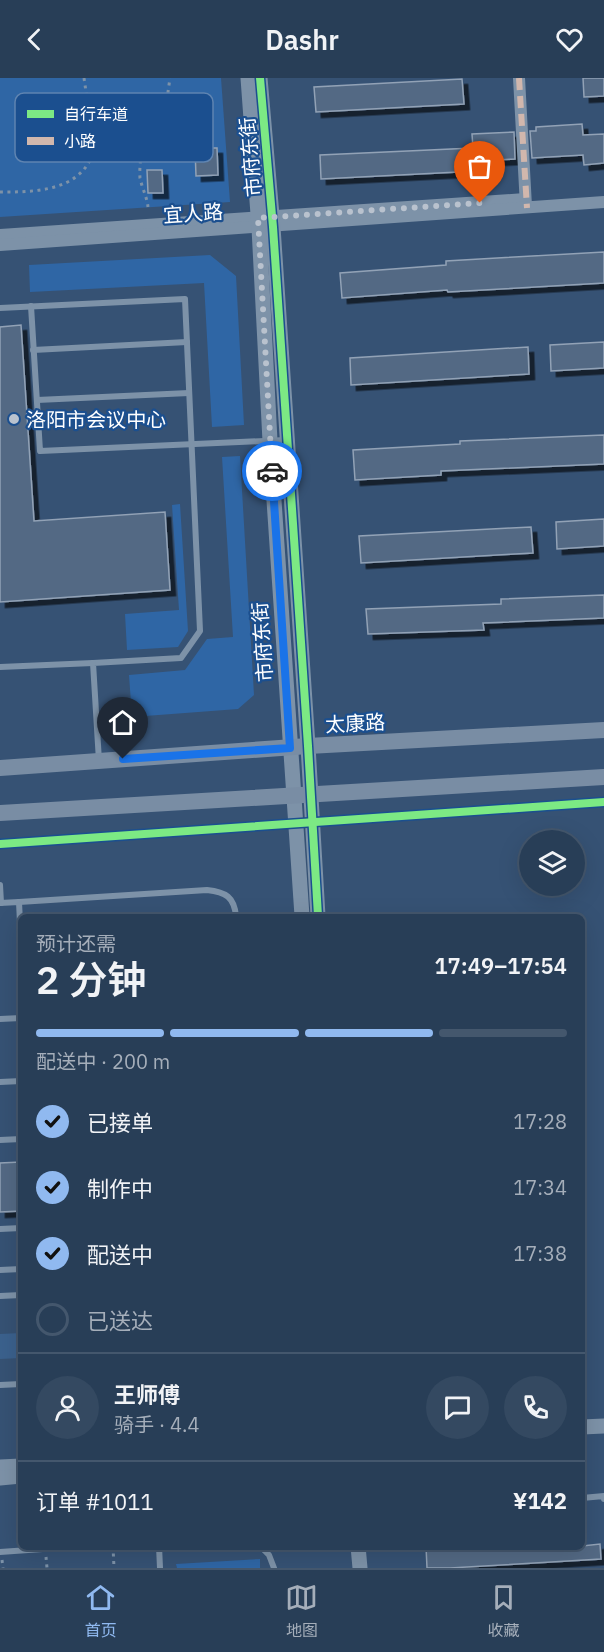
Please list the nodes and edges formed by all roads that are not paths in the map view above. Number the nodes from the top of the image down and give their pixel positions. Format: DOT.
graph roads {
  1 [pos="248,78"];
  2 [pos="260,78"];
  3 [pos="519,78"];
  4 [pos="604,194"];
  5 [pos="604,202"];
  6 [pos="526,203"];
  7 [pos="265,223"];
  8 [pos="0,235"];
  9 [pos="0,245"];
  10 [pos="31,306"];
  11 [pos="0,308"];
  12 [pos="187,342"];
  13 [pos="33,350"];
  14 [pos="189,393"];
  15 [pos="37,400"];
  16 [pos="286,440"];
  17 [pos="270,441"];
  18 [pos="192,444"];
  19 [pos="93,663"];
  20 [pos="0,667"];
  21 [pos="604,730"];
  22 [pos="308,746"];
  23 [pos="290,748"];
  24 [pos="99,761"];
  25 [pos="0,768"];
  26 [pos="604,777"];
  27 [pos="302,795"];
  28 [pos="0,813"];
  29 [pos="0,885"];
  30 [pos="19,902"];
  31 [pos="1,903"];
  32 [pos="20,914"];
  33 [pos="235,914"];
  34 [pos="302,914"];
  35 [pos="318,914"];
  36 [pos="18,1018"];
  37 [pos="0,1019"];
  38 [pos="18,1081"];
  39 [pos="0,1082"];
  40 [pos="18,1139"];
  41 [pos="0,1140"];
  42 [pos="18,1228"];
  43 [pos="0,1229"];
  44 [pos="18,1269"];
  45 [pos="0,1270"];
  46 [pos="18,1295"];
  47 [pos="0,1296"];
  48 [pos="18,1384"];
  49 [pos="0,1385"];
  50 [pos="604,1426"];
  51 [pos="585,1427"];
  52 [pos="604,1435"];
  53 [pos="585,1436"];
  54 [pos="18,1466"];
  55 [pos="0,1467"];
  56 [pos="18,1476"];
  57 [pos="0,1478"];
  58 [pos="585,1498"];
  59 [pos="604,1499"];
  60 [pos="22,1550"];
  61 [pos="159,1550"];
  62 [pos="264,1550"];
  63 [pos="348,1550"];
  64 [pos="358,1550"];
  65 [pos="0,1552"];
  66 [pos="160,1568"];
  67 [pos="274,1568"];
  68 [pos="350,1568"];
  69 [pos="360,1568"];
  1 -- 7 [label="street, 市府东街"];
  2 -- 7 [label="street, 市府东街"];
  3 -- 6 [label="street"];
  4 -- 6 [label="street, 宜人路"];
  5 -- 6 [label="street, 宜人路"];
  6 -- 7 [label="street, 宜人路"];
  7 -- 8 [label="street, 宜人路"];
  7 -- 9 [label="street, 宜人路"];
  7 -- 16 [label="street, 市府东街"];
  7 -- 17 [label="street, 市府东街"];
  10 -- 11 [label="lane"];
  10 -- 12 [label="lane"];
  10 -- 13 [label="lane"];
  12 -- 13 [label="lane"];
  12 -- 14 [label="lane"];
  13 -- 15 [label="lane"];
  14 -- 15 [label="lane"];
  14 -- 18 [label="lane"];
  15 -- 18 [label="lane"];
  16 -- 17 [label="lane"];
  16 -- 22 [label="street, 市府东街"];
  17 -- 18 [label="lane"];
  17 -- 23 [label="street, 市府东街"];
  18 -- 19 [label="lane"];
  19 -- 20 [label="lane"];
  19 -- 24 [label="lane"];
  21 -- 22 [label="main road, 太康路"];
  22 -- 23 [label="main road, 太康路"];
  22 -- 27 [label="street, 市府东街"];
  23 -- 24 [label="main road, 太康路"];
  23 -- 27 [label="street, 市府东街"];
  24 -- 25 [label="main road, 太康路"];
  26 -- 27 [label="main road"];
  27 -- 28 [label="main road"];
  27 -- 34 [label="street, 市府东街"];
  27 -- 35 [label="street, 市府东街"];
  29 -- 31 [label="lane"];
  30 -- 31 [label="lane"];
  30 -- 32 [label="lane"];
  30 -- 33 [label="lane"];
  36 -- 37 [label="lane"];
  38 -- 39 [label="lane"];
  40 -- 41 [label="lane"];
  42 -- 43 [label="lane"];
  44 -- 45 [label="lane"];
  46 -- 47 [label="lane"];
  48 -- 49 [label="lane"];
  50 -- 51 [label="street"];
  52 -- 53 [label="street"];
  54 -- 55 [label="street"];
  56 -- 57 [label="street"];
  58 -- 59 [label="lane"];
  60 -- 65 [label="lane"];
  61 -- 66 [label="lane"];
  62 -- 67 [label="lane"];
  63 -- 68 [label="street"];
  64 -- 69 [label="street"];
}
